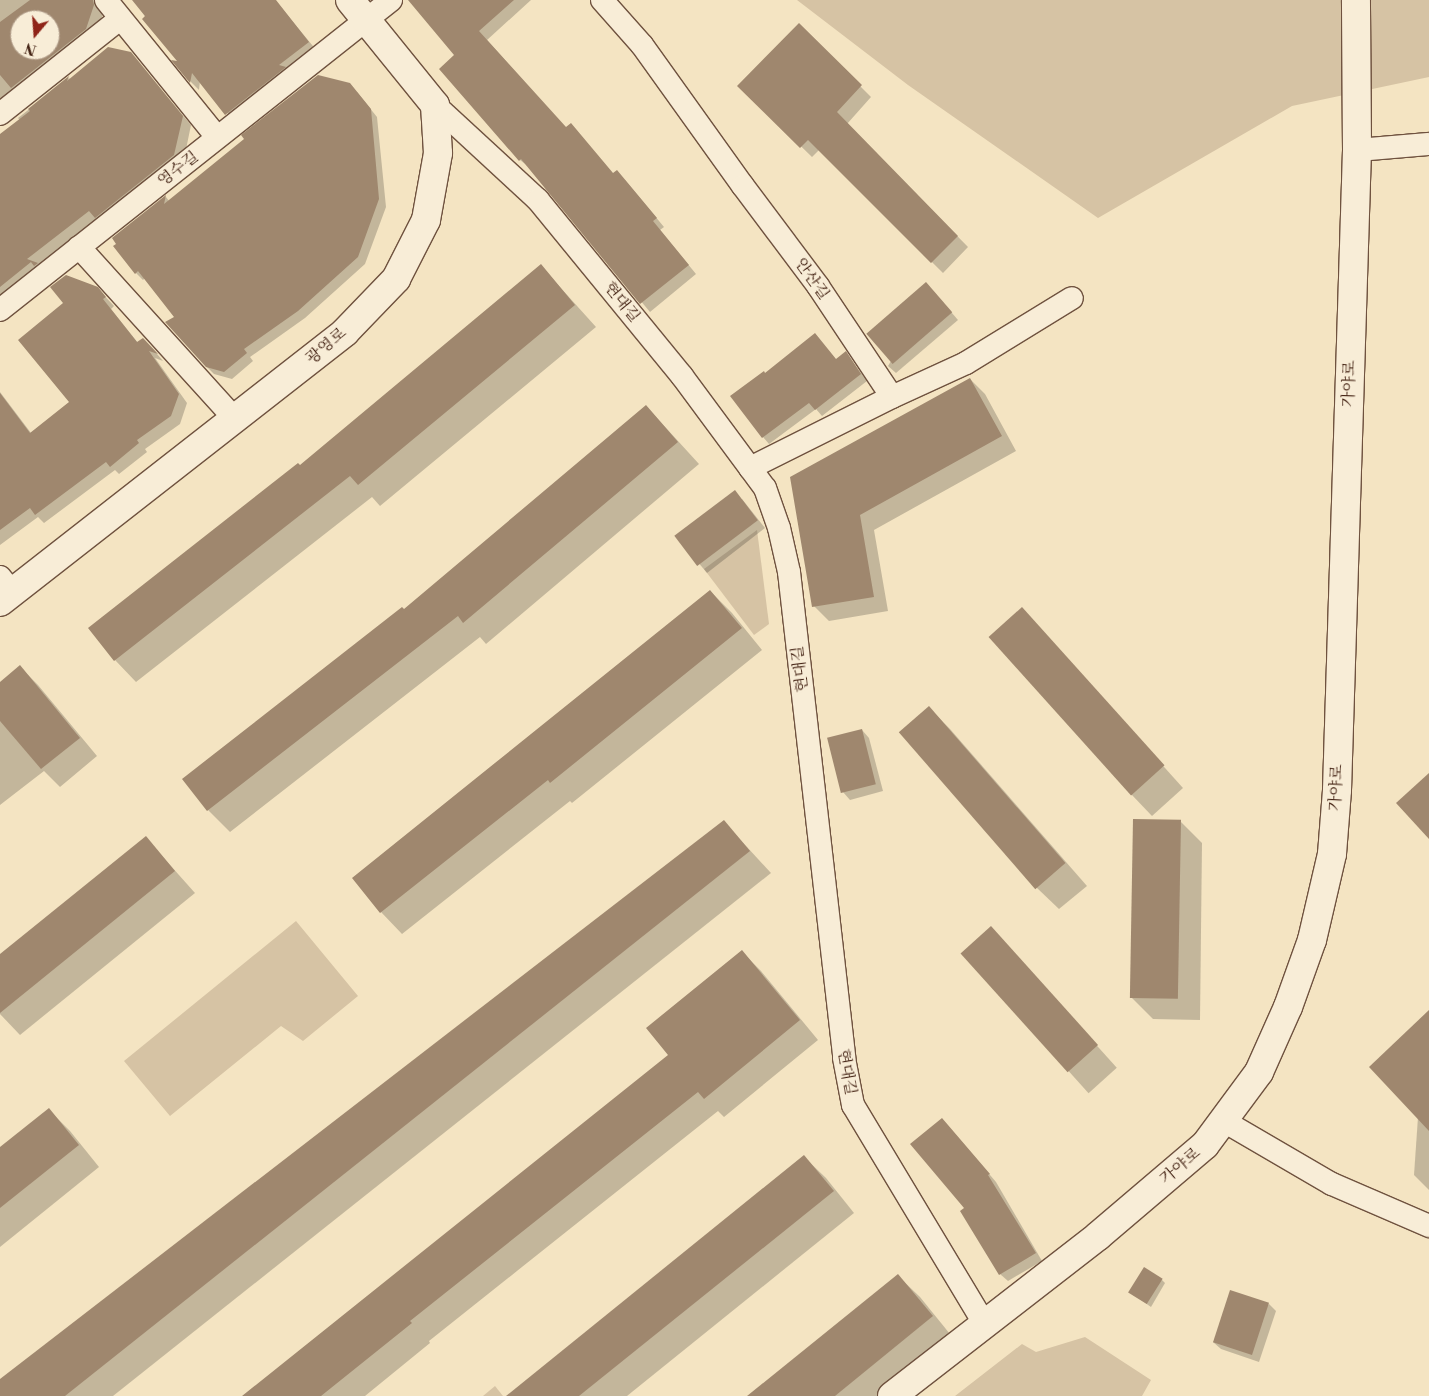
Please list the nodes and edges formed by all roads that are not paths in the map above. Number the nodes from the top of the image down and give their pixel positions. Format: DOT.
graph roads {
  1 [pos="106,0"];
  2 [pos="350,0"];
  3 [pos="391,0"];
  4 [pos="602,0"];
  5 [pos="1356,0"];
  6 [pos="120,19"];
  7 [pos="366,21"];
  8 [pos="435,105"];
  9 [pos="0,114"];
  10 [pos="218,137"];
  11 [pos="1429,144"];
  12 [pos="1356,150"];
  13 [pos="79,247"];
  14 [pos="1072,298"];
  15 [pos="0,310"];
  16 [pos="892,397"];
  17 [pos="235,419"];
  18 [pos="750,468"];
  19 [pos="4,590"];
  20 [pos="1222,1120"];
  21 [pos="1429,1226"];
  22 [pos="984,1323"];
  23 [pos="892,1396"];
  1 -- 6 [label="street"];
  2 -- 7 [label="street"];
  3 -- 7 [label="street, 영수길"];
  4 -- 16 [label="street, 안산길"];
  5 -- 12 [label="street, 가야로"];
  6 -- 9 [label="street"];
  6 -- 10 [label="street"];
  7 -- 8 [label="street"];
  7 -- 10 [label="street, 영수길"];
  8 -- 17 [label="street, 광영로"];
  8 -- 18 [label="street, 현대길"];
  10 -- 13 [label="street, 영수길"];
  11 -- 12 [label="street"];
  12 -- 20 [label="street, 가야로"];
  13 -- 15 [label="street, 영수길"];
  13 -- 17 [label="street"];
  14 -- 16 [label="street"];
  16 -- 18 [label="street"];
  17 -- 19 [label="street, 광영로"];
  18 -- 22 [label="street, 현대길"];
  20 -- 21 [label="street"];
  20 -- 22 [label="street, 가야로"];
  22 -- 23 [label="street, 가야로"];
}
